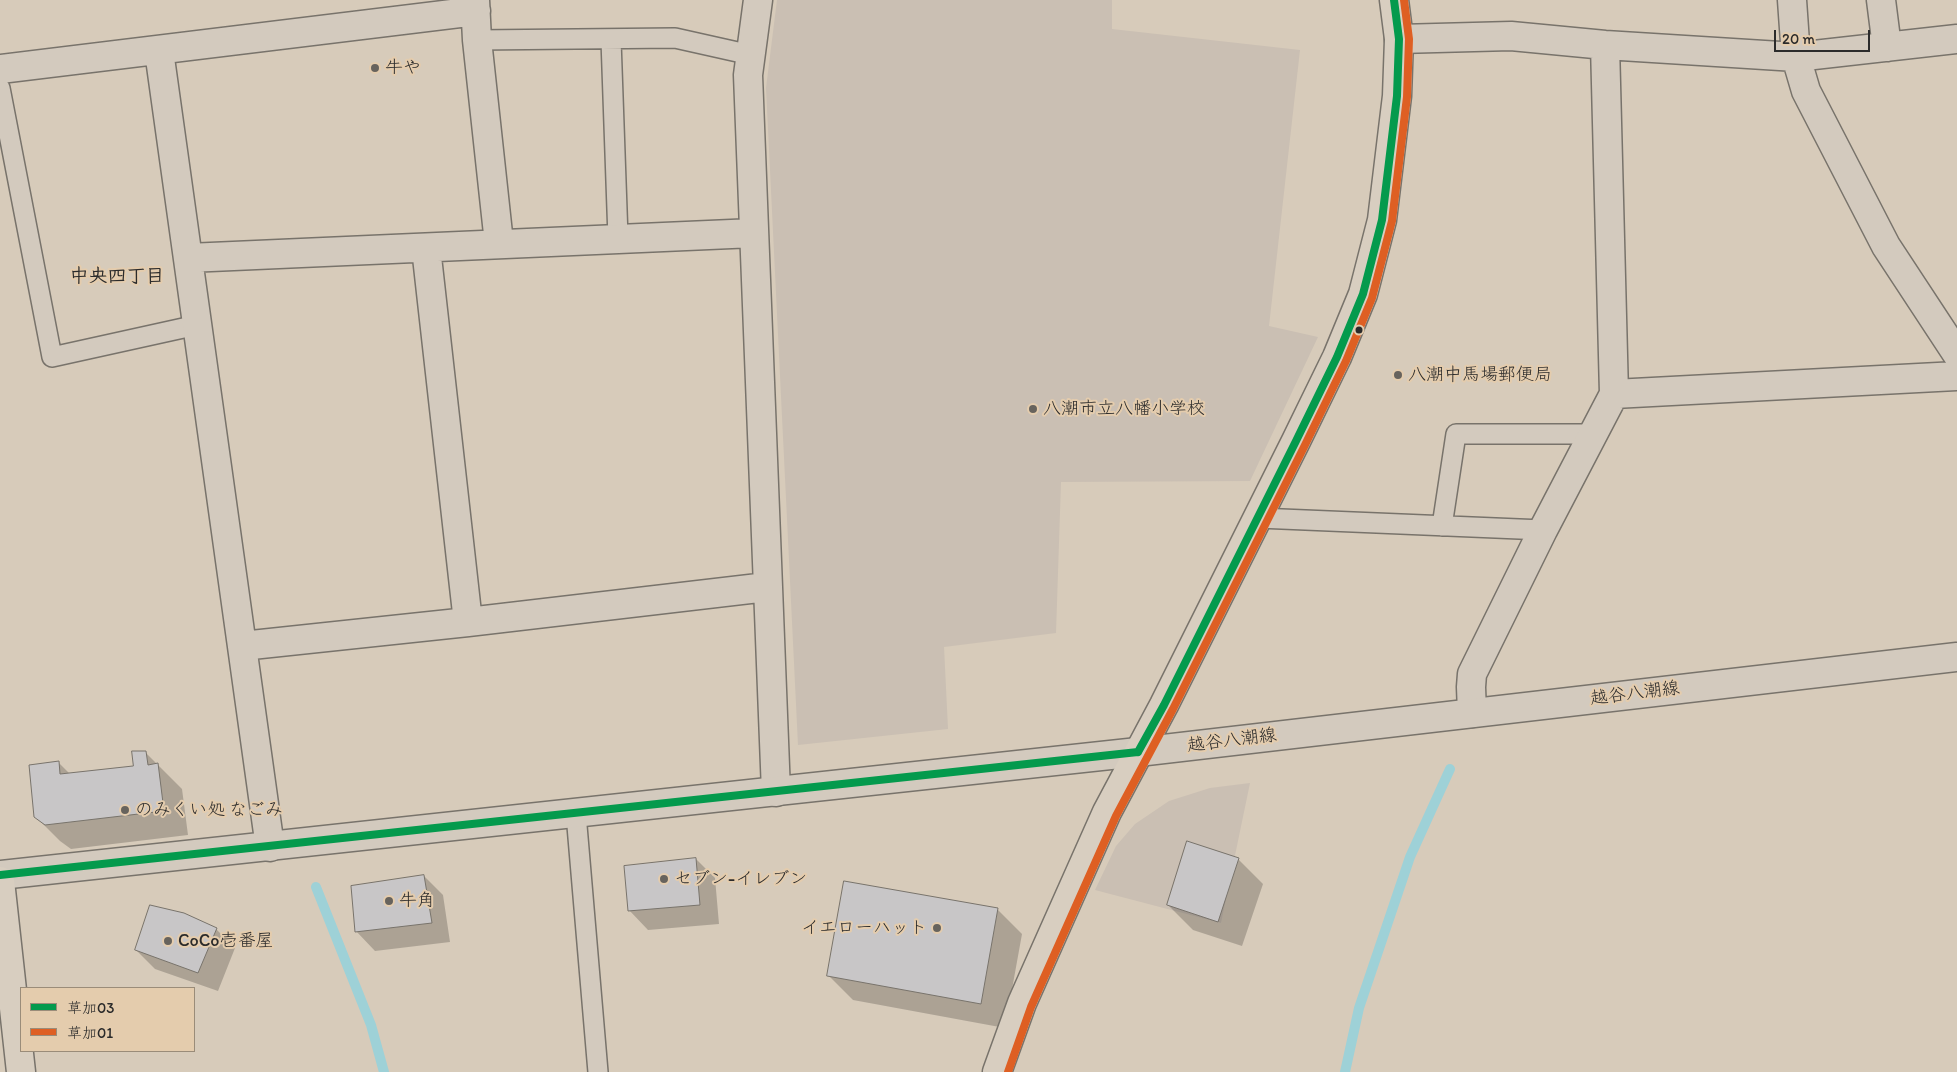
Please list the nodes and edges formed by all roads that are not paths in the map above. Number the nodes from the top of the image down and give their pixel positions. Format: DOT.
graph roads {
  1 [pos="758,0"];
  2 [pos="1394,0"];
  3 [pos="1792,0"];
  4 [pos="1882,0"];
  5 [pos="475,5"];
  6 [pos="1399,39"];
  7 [pos="1957,39"];
  8 [pos="476,40"];
  9 [pos="611,40"];
  10 [pos="1605,45"];
  11 [pos="1886,47"];
  12 [pos="159,51"];
  13 [pos="751,55"];
  14 [pos="1796,57"];
  15 [pos="0,69"];
  16 [pos="0,88"];
  17 [pos="754,233"];
  18 [pos="618,238"];
  19 [pos="499,243"];
  20 [pos="426,248"];
  21 [pos="188,258"];
  22 [pos="196,325"];
  23 [pos="1957,354"];
  24 [pos="1957,376"];
  25 [pos="1614,394"];
  26 [pos="1594,434"];
  27 [pos="1258,518"];
  28 [pos="1442,526"];
  29 [pos="1543,530"];
  30 [pos="767,587"];
  31 [pos="468,622"];
  32 [pos="242,646"];
  33 [pos="1957,657"];
  34 [pos="1472,713"];
  35 [pos="1138,752"];
  36 [pos="776,792"];
  37 [pos="576,814"];
  38 [pos="270,847"];
  39 [pos="0,875"];
  40 [pos="0,881"];
  41 [pos="20,1072"];
  42 [pos="598,1072"];
  43 [pos="997,1072"];
  1 -- 13 [label="street"];
  2 -- 6 [label="main road"];
  3 -- 14 [label="street"];
  4 -- 11 [label="street"];
  5 -- 8 [label="street"];
  5 -- 12 [label="street"];
  6 -- 10 [label="street"];
  6 -- 27 [label="main road"];
  7 -- 11 [label="street"];
  8 -- 9 [label="lane"];
  8 -- 19 [label="street"];
  9 -- 13 [label="lane"];
  9 -- 18 [label="lane"];
  10 -- 14 [label="street"];
  10 -- 25 [label="street"];
  11 -- 14 [label="street"];
  12 -- 15 [label="street"];
  12 -- 21 [label="street"];
  13 -- 17 [label="street"];
  14 -- 23 [label="street"];
  16 -- 22 [label="lane"];
  17 -- 18 [label="street"];
  17 -- 30 [label="street"];
  18 -- 19 [label="street"];
  19 -- 20 [label="street"];
  20 -- 21 [label="street"];
  20 -- 31 [label="street"];
  21 -- 22 [label="street"];
  22 -- 32 [label="street"];
  24 -- 25 [label="street"];
  25 -- 26 [label="street"];
  26 -- 28 [label="lane"];
  26 -- 29 [label="street"];
  27 -- 28 [label="lane"];
  27 -- 35 [label="main road"];
  28 -- 29 [label="lane"];
  29 -- 34 [label="street"];
  30 -- 31 [label="street"];
  30 -- 36 [label="street"];
  31 -- 32 [label="street"];
  32 -- 38 [label="street"];
  33 -- 34 [label="street, 越谷八潮線"];
  34 -- 35 [label="street, 越谷八潮線"];
  35 -- 36 [label="street, 越谷八潮線"];
  35 -- 43 [label="main road"];
  36 -- 37 [label="street, 越谷八潮線"];
  37 -- 38 [label="street, 越谷八潮線"];
  37 -- 42 [label="lane"];
  38 -- 39 [label="street, 越谷八潮線"];
  40 -- 41 [label="main road"];
}
